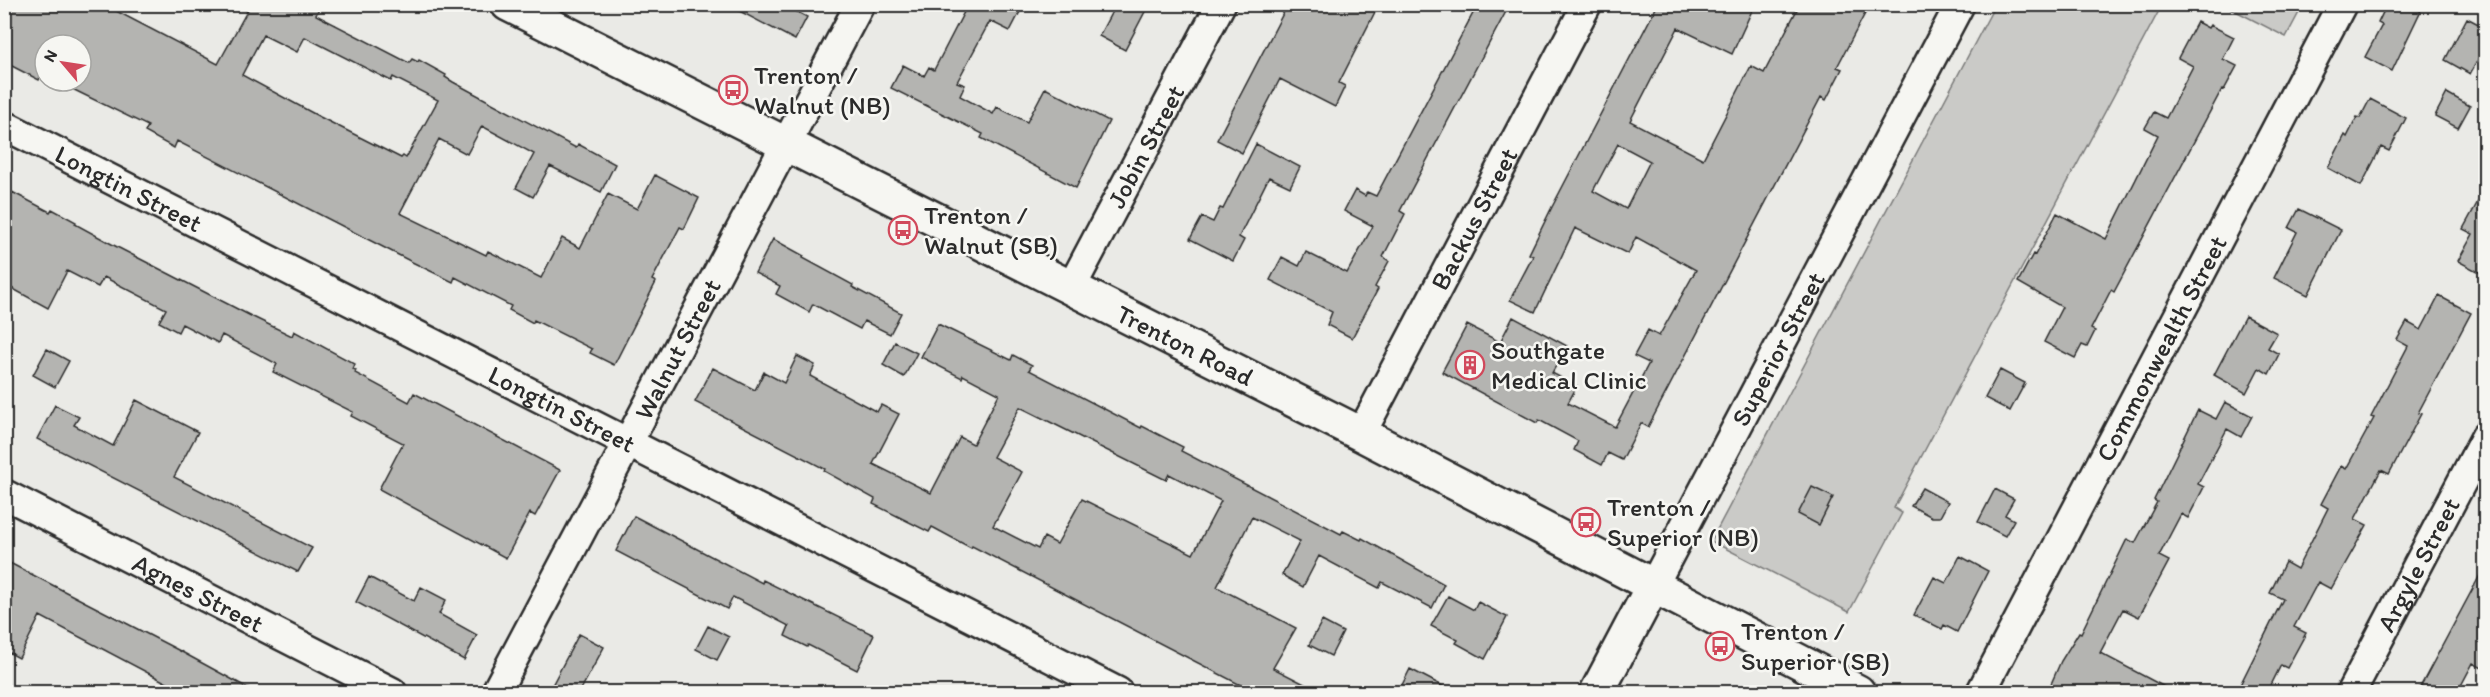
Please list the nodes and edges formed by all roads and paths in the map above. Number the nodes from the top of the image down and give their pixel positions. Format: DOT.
graph roads {
  1 [pos="508,4"];
  2 [pos="860,4"];
  3 [pos="1221,4"];
  4 [pos="1587,4"];
  5 [pos="1960,4"];
  6 [pos="2342,4"];
  7 [pos="4,125"];
  8 [pos="785,145"];
  9 [pos="1071,288"];
  10 [pos="1361,434"];
  11 [pos="2486,436"];
  12 [pos="628,443"];
  13 [pos="4,494"];
  14 [pos="1653,586"];
  15 [pos="392,693"];
  16 [pos="496,693"];
  17 [pos="1118,693"];
  18 [pos="1597,693"];
  19 [pos="1858,693"];
  20 [pos="1982,693"];
  21 [pos="2351,693"];
  1 -- 8 [label="street, Trenton Road"];
  2 -- 8 [label="street, Walnut Street"];
  3 -- 9 [label="street, Jobin Street"];
  4 -- 10 [label="street, Backus Street"];
  5 -- 14 [label="street, Superior Street"];
  6 -- 20 [label="street, Commonwealth Street"];
  7 -- 12 [label="street, Longtin Street"];
  8 -- 9 [label="street, Trenton Road"];
  8 -- 12 [label="street, Walnut Street"];
  9 -- 10 [label="street, Trenton Road"];
  10 -- 14 [label="street, Trenton Road"];
  11 -- 21 [label="street, Argyle Street"];
  12 -- 16 [label="street, Walnut Street"];
  12 -- 17 [label="street, Longtin Street"];
  13 -- 15 [label="street, Agnes Street"];
  14 -- 18 [label="street, Superior Street"];
  14 -- 19 [label="street, Trenton Road"];
}
